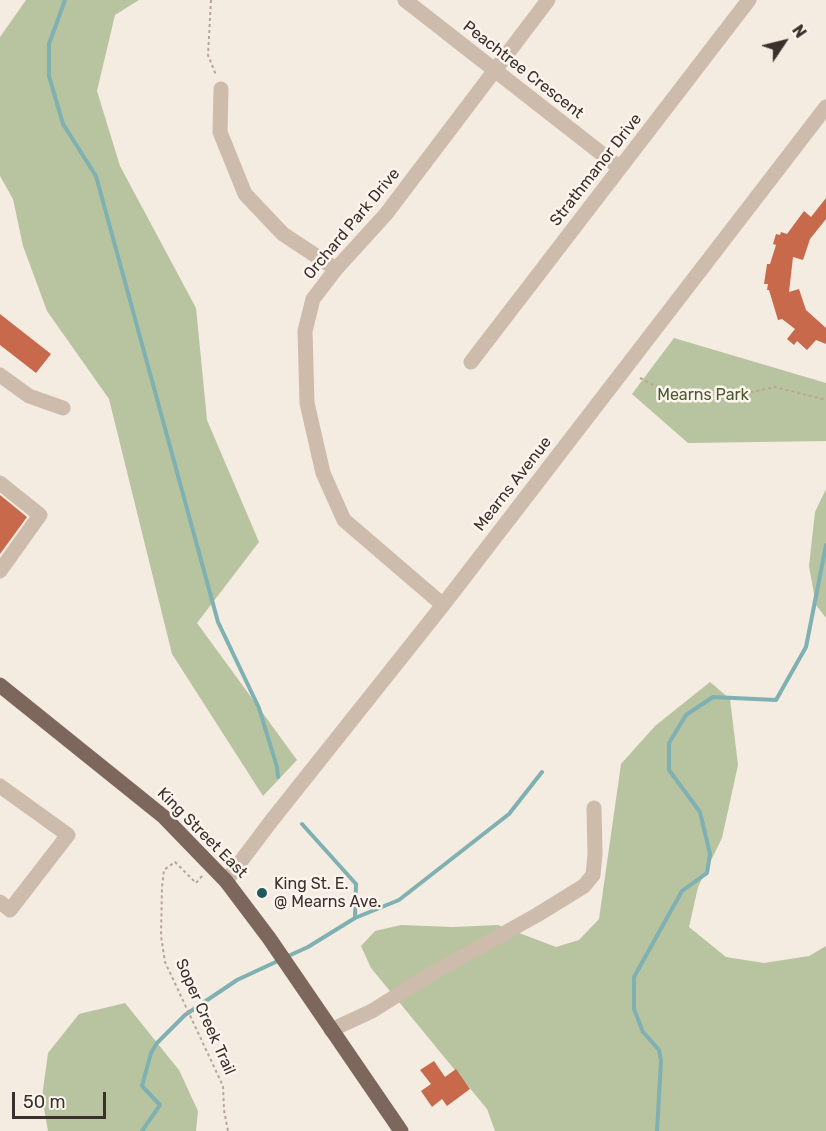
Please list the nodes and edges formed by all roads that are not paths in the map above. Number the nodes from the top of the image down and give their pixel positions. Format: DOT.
graph roads {
  1 [pos="405,0"];
  2 [pos="548,0"];
  3 [pos="749,0"];
  4 [pos="495,69"];
  5 [pos="221,89"];
  6 [pos="826,106"];
  7 [pos="620,168"];
  8 [pos="336,269"];
  9 [pos="471,362"];
  10 [pos="0,375"];
  11 [pos="63,408"];
  12 [pos="0,483"];
  13 [pos="0,571"];
  14 [pos="443,605"];
  15 [pos="0,685"];
  16 [pos="2,791"];
  17 [pos="594,808"];
  18 [pos="226,881"];
  19 [pos="0,902"];
  20 [pos="331,1030"];
  21 [pos="400,1131"];
  1 -- 4 [label="street, Peachtree Crescent"];
  2 -- 4 [label="street, Orchard Park Drive"];
  3 -- 7 [label="street, Strathmanor Drive"];
  4 -- 7 [label="street, Peachtree Crescent"];
  4 -- 8 [label="street, Orchard Park Drive"];
  5 -- 8 [label="street"];
  6 -- 14 [label="street, Mearns Avenue"];
  7 -- 9 [label="street, Strathmanor Drive"];
  8 -- 14 [label="street, Orchard Park Drive"];
  10 -- 11 [label="street"];
  12 -- 13 [label="street"];
  14 -- 18 [label="street, Mearns Avenue"];
  15 -- 18 [label="main road, King Street East"];
  16 -- 19 [label="street"];
  17 -- 20 [label="street"];
  18 -- 20 [label="main road, King Street East"];
  20 -- 21 [label="main road, King Street East"];
}
